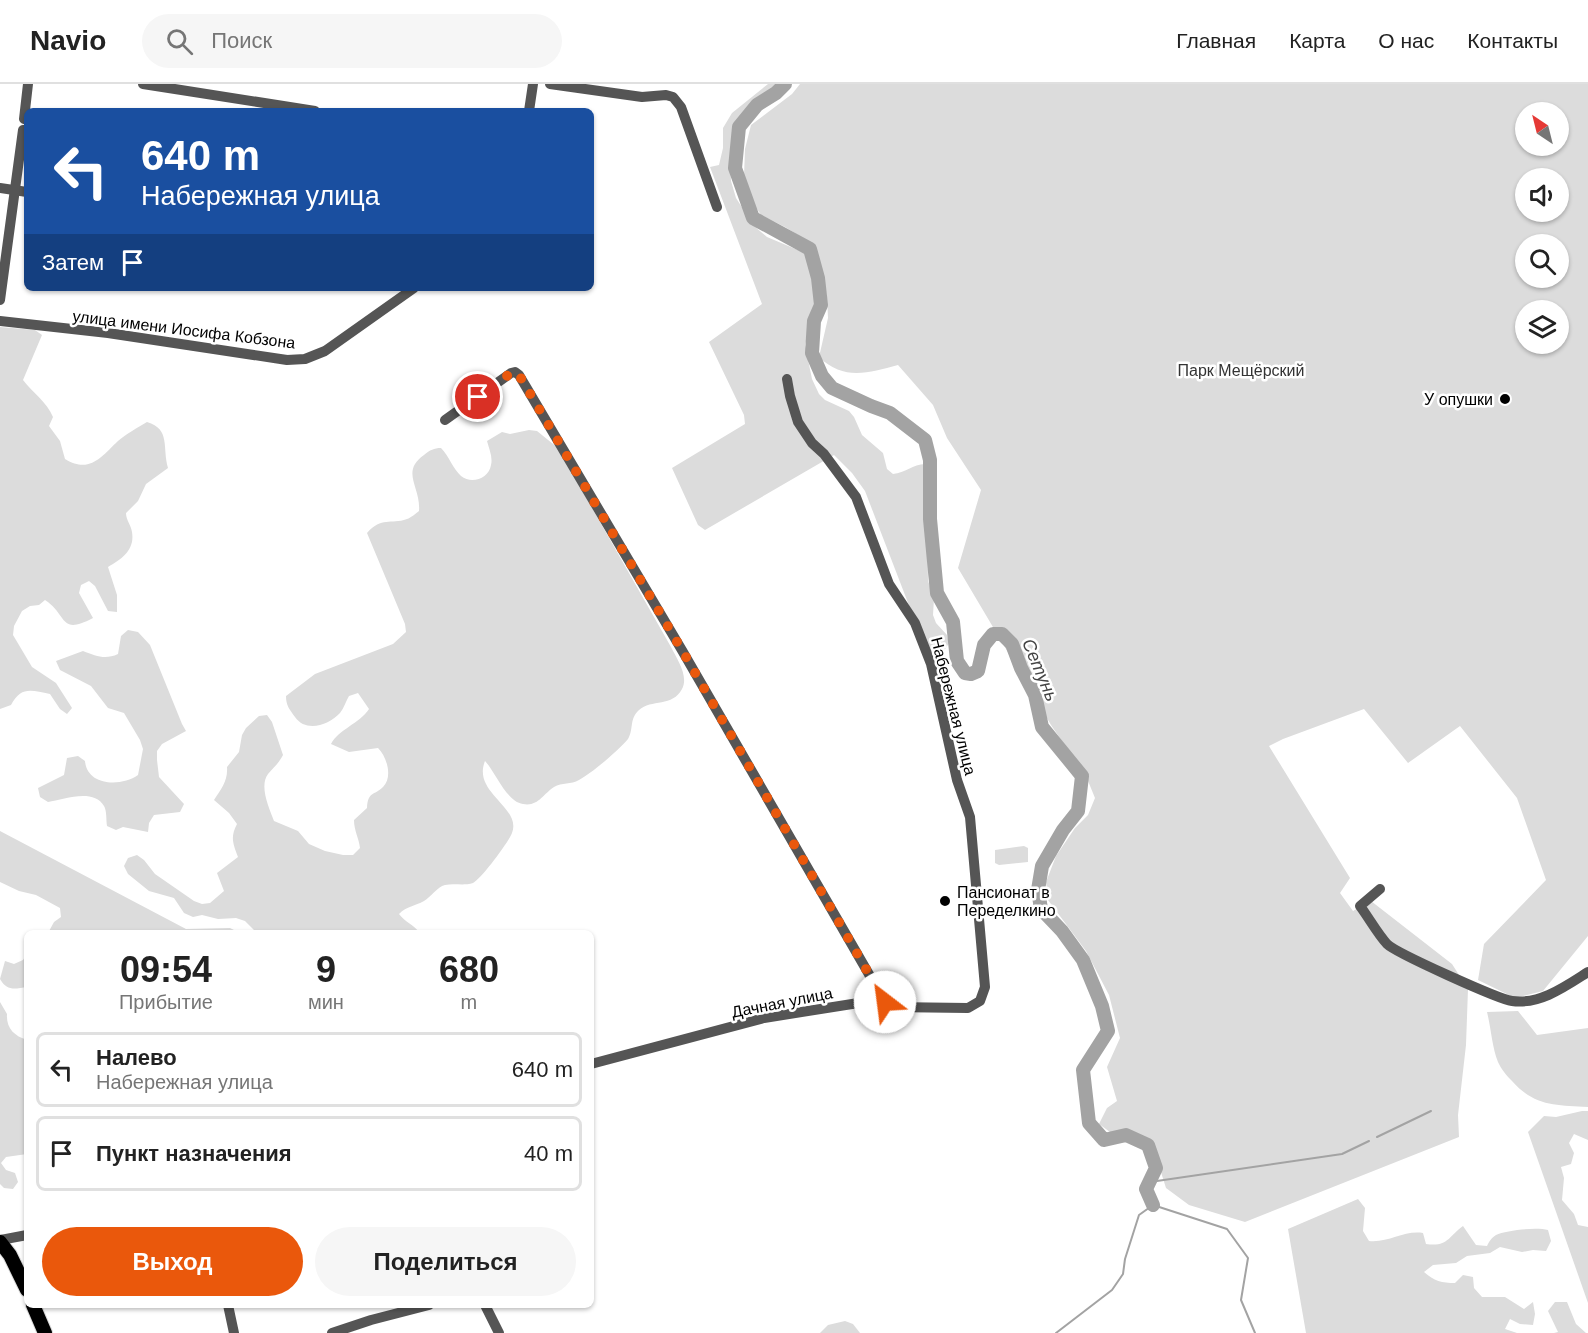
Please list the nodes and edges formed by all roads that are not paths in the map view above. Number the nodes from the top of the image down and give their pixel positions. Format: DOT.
graph roads {
  1 [pos="28,84"];
  2 [pos="143,84"];
  3 [pos="532,84"];
  4 [pos="550,84"];
  5 [pos="656,84"];
  6 [pos="648,95"];
  7 [pos="25,108"];
  8 [pos="296,108"];
  9 [pos="529,108"];
  10 [pos="24,117"];
  11 [pos="0,188"];
  12 [pos="21,191"];
  13 [pos="717,207"];
  14 [pos="410,291"];
  15 [pos="0,300"];
  16 [pos="0,321"];
  17 [pos="788,379"];
  18 [pos="445,420"];
  19 [pos="1380,889"];
  20 [pos="1588,972"];
  21 [pos="980,1001"];
  22 [pos="885,1002"];
  23 [pos="594,1063"];
  24 [pos="24,1236"];
  25 [pos="0,1241"];
  26 [pos="24,1284"];
  27 [pos="34,1308"];
  28 [pos="229,1308"];
  29 [pos="417,1308"];
  30 [pos="486,1308"];
  31 [pos="45,1333"];
  32 [pos="234,1333"];
  33 [pos="332,1333"];
  34 [pos="499,1333"];
  1 -- 7 [label="street"];
  2 -- 8 [label="street"];
  3 -- 9 [label="street"];
  4 -- 6 [label="street"];
  5 -- 6 [label="street"];
  6 -- 13 [label="street"];
  10 -- 12 [label="street"];
  11 -- 12 [label="street"];
  12 -- 15 [label="street"];
  14 -- 16 [label="street, улица имени Иосифа Кобзона"];
  17 -- 21 [label="street, Набережная улица"];
  18 -- 22 [label="street"];
  19 -- 20 [label="street"];
  21 -- 22 [label="street, Дачная улица"];
  22 -- 23 [label="street, Дачная улица"];
  24 -- 25 [label="street"];
  25 -- 26 [label="main road"];
  27 -- 31 [label="main road"];
  28 -- 32 [label="street"];
  29 -- 33 [label="street"];
  30 -- 34 [label="street"];
}
